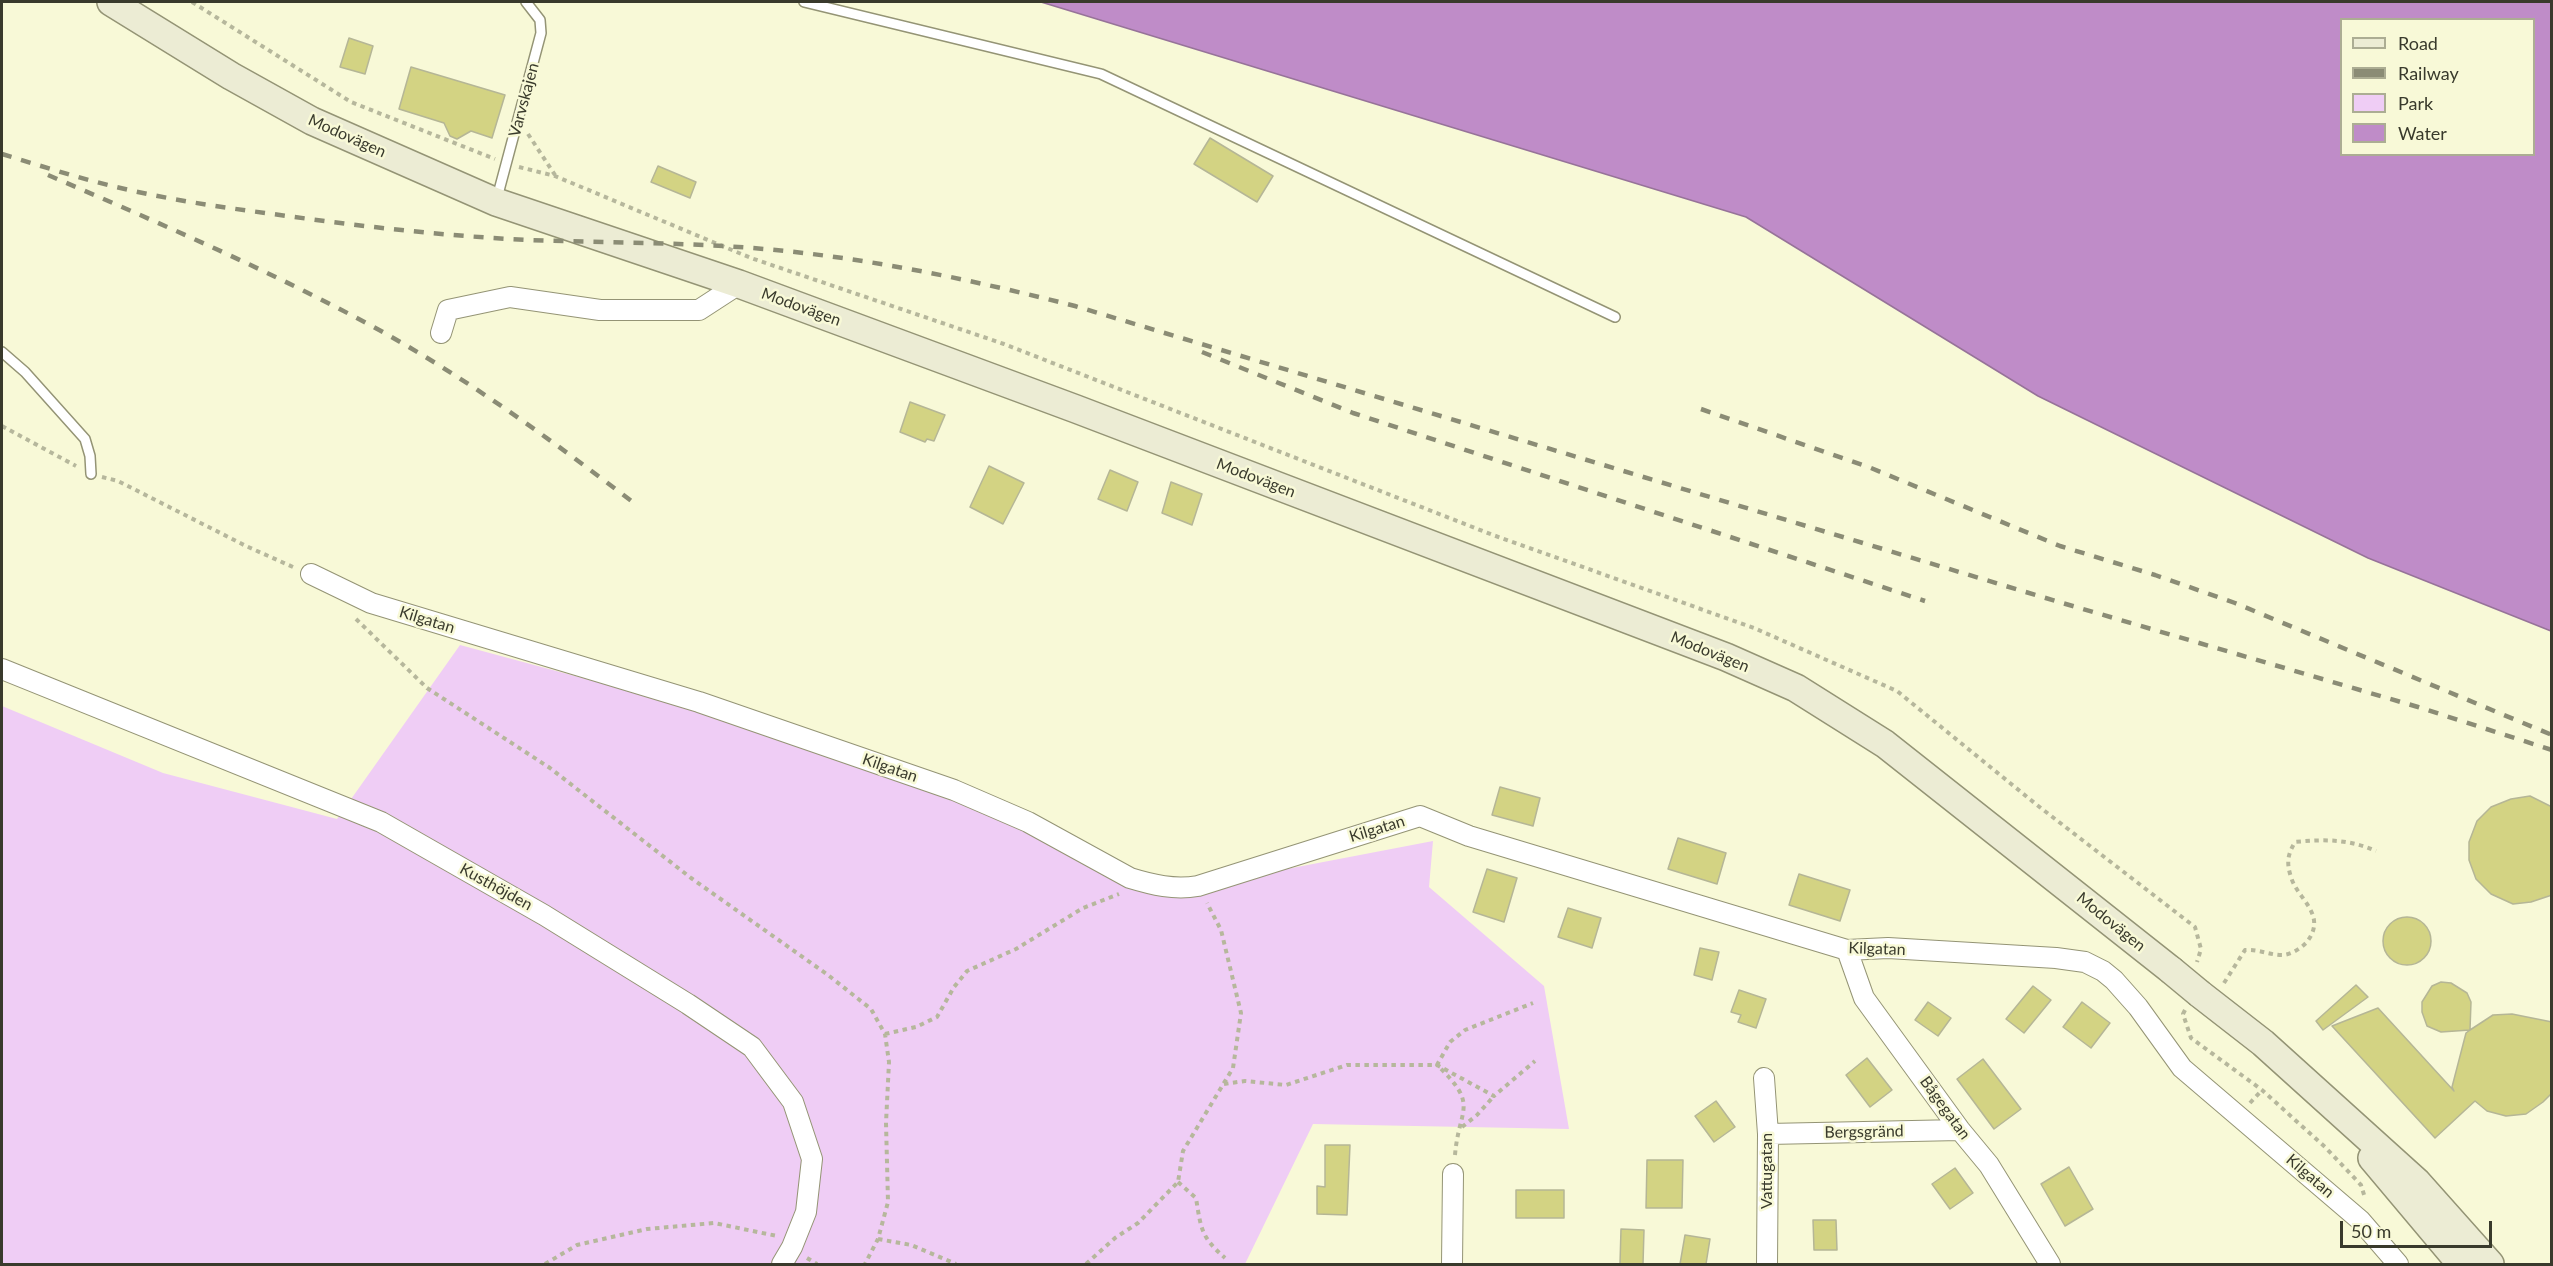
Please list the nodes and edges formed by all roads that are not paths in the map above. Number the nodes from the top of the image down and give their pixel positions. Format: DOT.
graph roads {
  1 [pos="111,2"];
  2 [pos="526,2"];
  3 [pos="804,2"];
  4 [pos="496,202"];
  5 [pos="739,285"];
  6 [pos="1614,317"];
  7 [pos="441,333"];
  8 [pos="2,352"];
  9 [pos="91,474"];
  10 [pos="311,574"];
  11 [pos="2,669"];
  12 [pos="1847,950"];
  13 [pos="1764,1078"];
  14 [pos="2321,1094"];
  15 [pos="1960,1130"];
  16 [pos="1768,1134"];
  17 [pos="1453,1174"];
  18 [pos="782,1264"];
  19 [pos="1452,1264"];
  20 [pos="1767,1264"];
  21 [pos="2050,1264"];
  22 [pos="2398,1264"];
  23 [pos="2461,1264"];
  24 [pos="2490,1264"];
  1 -- 4 [label="main road, Modovägen"];
  2 -- 4 [label="lane, Varvskajen"];
  3 -- 6 [label="lane"];
  4 -- 5 [label="main road, Modovägen"];
  5 -- 7 [label="street"];
  5 -- 14 [label="main road, Modovägen"];
  8 -- 9 [label="lane"];
  10 -- 12 [label="street, Kilgatan"];
  11 -- 18 [label="street, Kusthöjden"];
  12 -- 15 [label="street, Bågegatan"];
  12 -- 22 [label="street, Kilgatan"];
  13 -- 16 [label="street, Vattugatan"];
  14 -- 23 [label="main road, Modovägen"];
  14 -- 24 [label="main road, Modovägen"];
  15 -- 16 [label="street, Bergsgränd"];
  15 -- 21 [label="street, Bågegatan"];
  16 -- 20 [label="street, Vattugatan"];
  17 -- 19 [label="street"];
}
